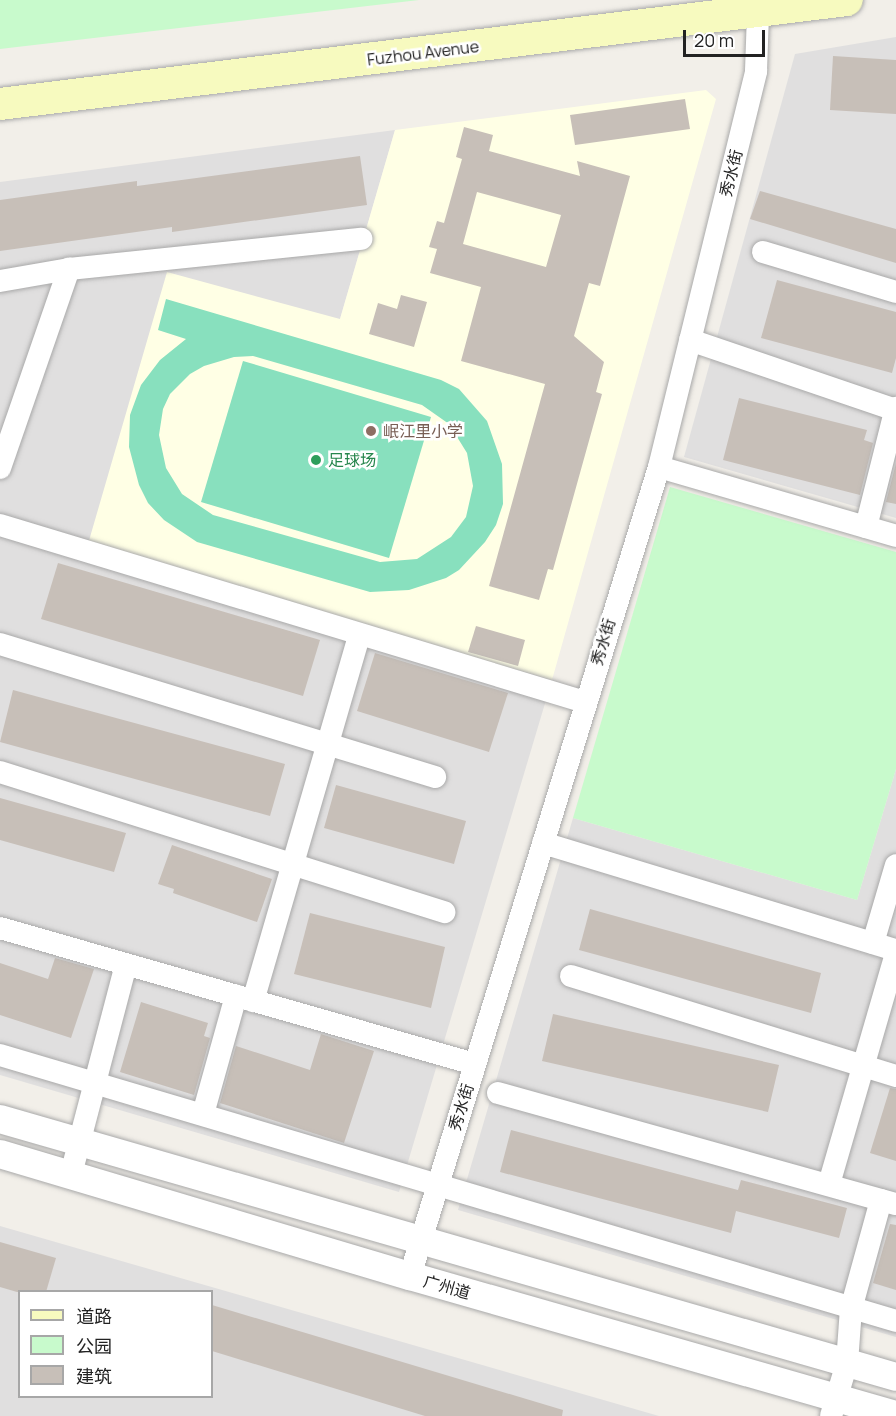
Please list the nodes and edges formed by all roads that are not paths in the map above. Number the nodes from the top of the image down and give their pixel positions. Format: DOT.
graph roads {
  1 [pos="680,0"];
  2 [pos="846,0"];
  3 [pos="757,6"];
  4 [pos="0,86"];
  5 [pos="0,104"];
  6 [pos="361,239"];
  7 [pos="763,252"];
  8 [pos="69,269"];
  9 [pos="0,281"];
  10 [pos="896,292"];
  11 [pos="690,340"];
  12 [pos="896,409"];
  13 [pos="2,455"];
  14 [pos="659,467"];
  15 [pos="0,525"];
  16 [pos="866,527"];
  17 [pos="896,536"];
  18 [pos="359,635"];
  19 [pos="0,644"];
  20 [pos="585,702"];
  21 [pos="326,742"];
  22 [pos="0,772"];
  23 [pos="435,777"];
  24 [pos="543,843"];
  25 [pos="293,863"];
  26 [pos="896,865"];
  27 [pos="444,912"];
  28 [pos="0,928"];
  29 [pos="873,943"];
  30 [pos="896,951"];
  31 [pos="126,964"];
  32 [pos="571,976"];
  33 [pos="244,999"];
  34 [pos="0,1055"];
  35 [pos="475,1064"];
  36 [pos="863,1066"];
  37 [pos="896,1076"];
  38 [pos="94,1083"];
  39 [pos="498,1093"];
  40 [pos="203,1114"];
  41 [pos="0,1119"];
  42 [pos="79,1142"];
  43 [pos="0,1154"];
  44 [pos="71,1174"];
  45 [pos="437,1184"];
  46 [pos="829,1184"];
  47 [pos="888,1202"];
  48 [pos="421,1240"];
  49 [pos="410,1276"];
  50 [pos="851,1309"];
  51 [pos="896,1321"];
  52 [pos="847,1363"];
  53 [pos="896,1377"];
  54 [pos="833,1407"];
  55 [pos="896,1415"];
  1 -- 4 [label="main road, Fuzhou Avenue"];
  2 -- 3 [label="main road, Fuzhou Avenue"];
  3 -- 5 [label="main road, Fuzhou Avenue"];
  3 -- 11 [label="street, 秀水街"];
  6 -- 8 [label="street"];
  7 -- 10 [label="street"];
  8 -- 9 [label="street"];
  8 -- 13 [label="street"];
  11 -- 12 [label="street"];
  11 -- 14 [label="street, 秀水街"];
  12 -- 16 [label="street"];
  14 -- 16 [label="street"];
  14 -- 20 [label="street, 秀水街"];
  15 -- 18 [label="street"];
  16 -- 17 [label="street"];
  18 -- 20 [label="street"];
  18 -- 21 [label="street"];
  19 -- 21 [label="street"];
  20 -- 24 [label="street, 秀水街"];
  21 -- 23 [label="street"];
  21 -- 25 [label="street"];
  22 -- 25 [label="street"];
  24 -- 29 [label="street"];
  24 -- 35 [label="street, 秀水街"];
  25 -- 27 [label="street"];
  25 -- 33 [label="street"];
  26 -- 29 [label="street"];
  28 -- 31 [label="street"];
  29 -- 30 [label="street"];
  30 -- 36 [label="street"];
  31 -- 33 [label="street"];
  31 -- 38 [label="street"];
  32 -- 36 [label="street"];
  33 -- 35 [label="street"];
  33 -- 40 [label="street"];
  34 -- 38 [label="street"];
  35 -- 45 [label="street, 秀水街"];
  36 -- 37 [label="street"];
  36 -- 46 [label="street"];
  38 -- 40 [label="street"];
  38 -- 42 [label="street"];
  39 -- 46 [label="street"];
  40 -- 45 [label="street"];
  41 -- 42 [label="street"];
  42 -- 44 [label="street"];
  42 -- 48 [label="street"];
  43 -- 44 [label="street, 广州道"];
  44 -- 49 [label="street, 广州道"];
  45 -- 48 [label="street, 秀水街"];
  45 -- 50 [label="street"];
  46 -- 47 [label="street"];
  47 -- 50 [label="street"];
  48 -- 49 [label="street, 秀水街"];
  48 -- 52 [label="street"];
  49 -- 54 [label="street, 广州道"];
  50 -- 51 [label="street"];
  50 -- 52 [label="street"];
  52 -- 53 [label="street"];
  52 -- 54 [label="street"];
  54 -- 55 [label="street, 广州道"];
}
